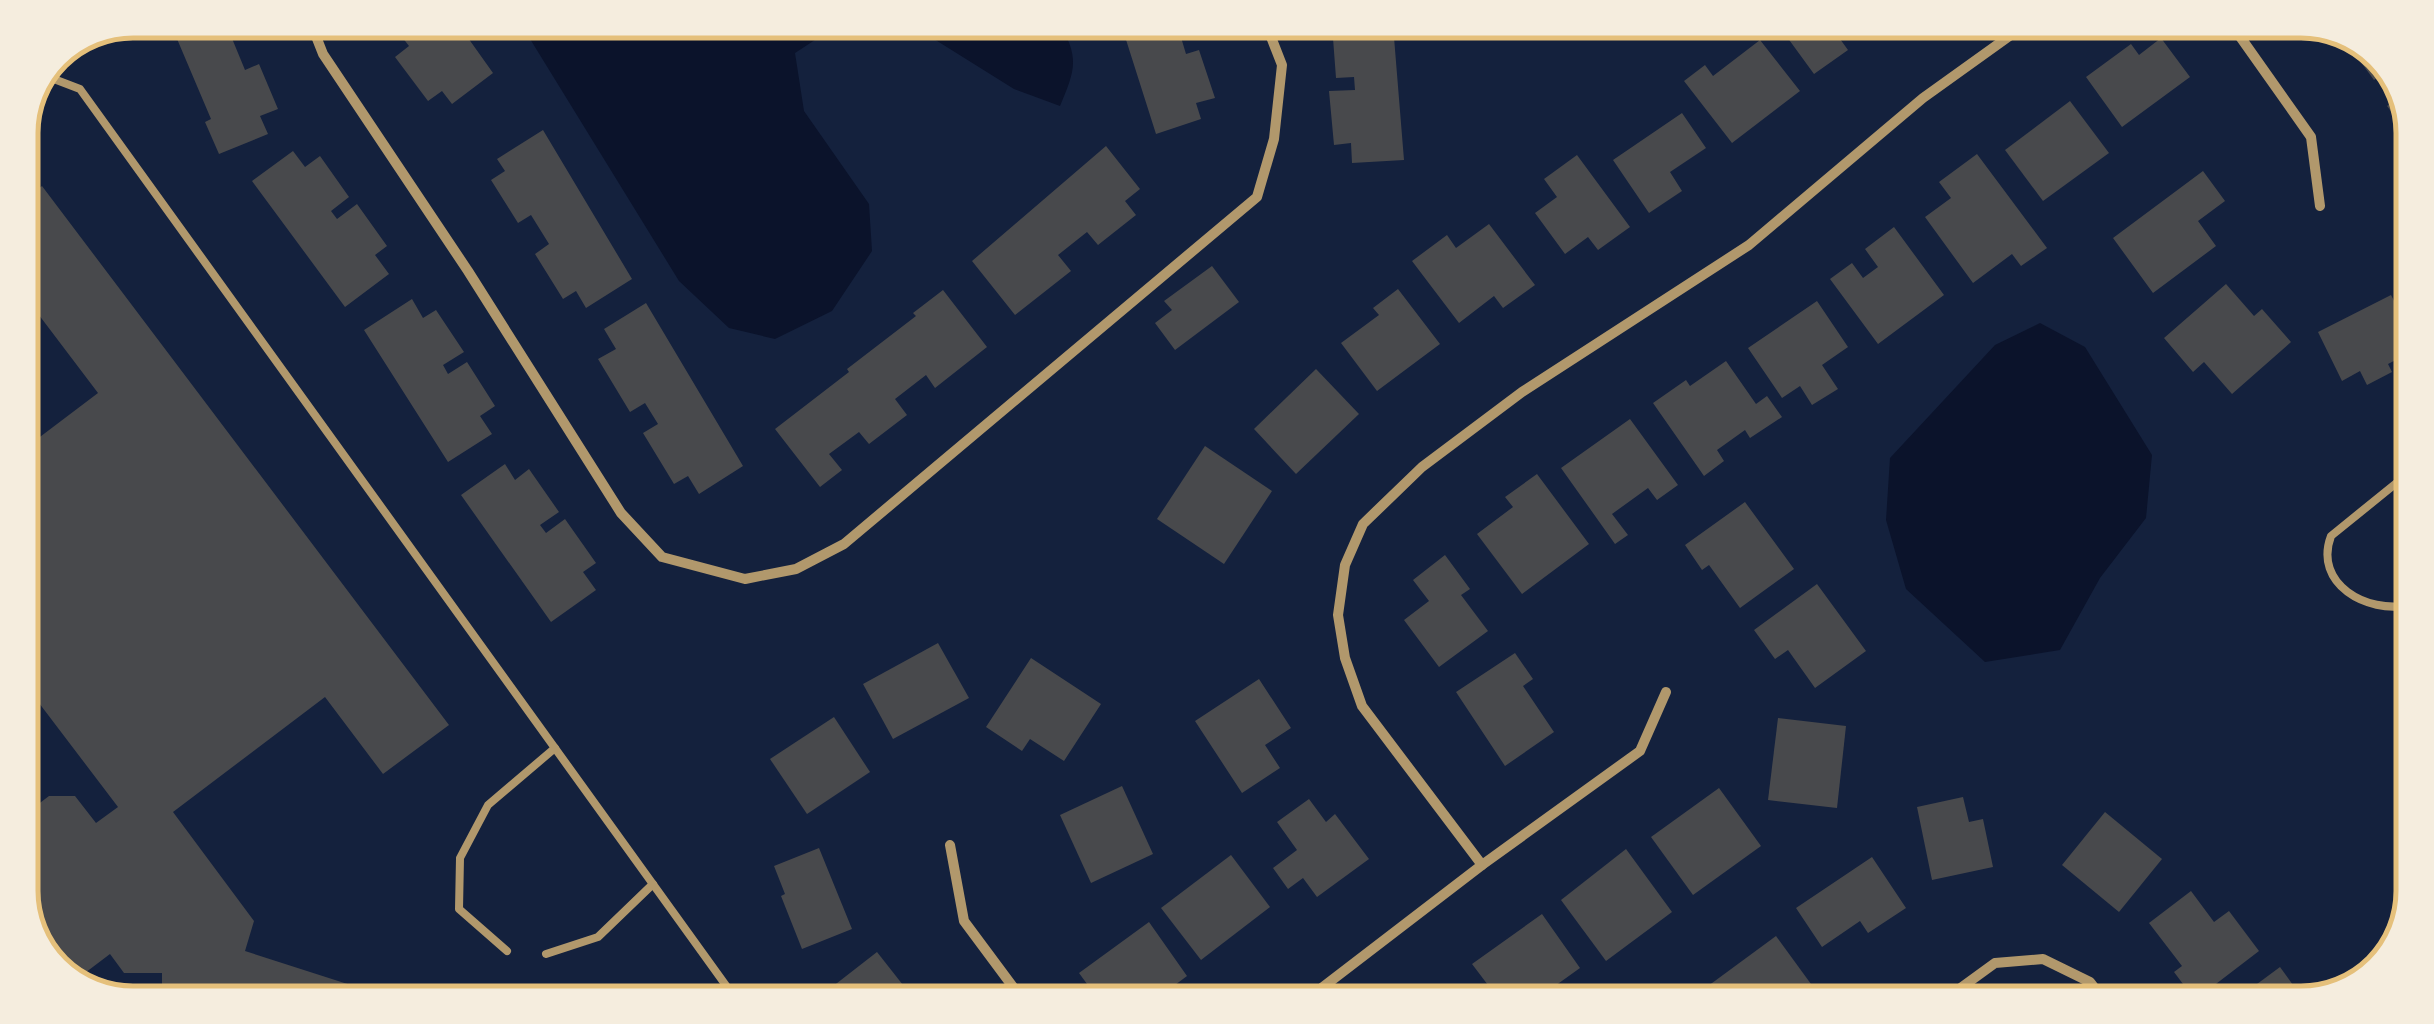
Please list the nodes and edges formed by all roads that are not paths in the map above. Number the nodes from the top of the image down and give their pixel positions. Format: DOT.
graph roads {
  1 [pos="316,38"];
  2 [pos="1271,38"];
  3 [pos="2007,38"];
  4 [pos="2241,38"];
  5 [pos="54,79"];
  6 [pos="2320,206"];
  7 [pos="2396,483"];
  8 [pos="2396,608"];
  9 [pos="1666,692"];
  10 [pos="555,748"];
  11 [pos="950,845"];
  12 [pos="1482,865"];
  13 [pos="653,884"];
  14 [pos="507,951"];
  15 [pos="546,954"];
  16 [pos="727,986"];
  17 [pos="1012,986"];
  18 [pos="1324,986"];
  19 [pos="1963,986"];
  20 [pos="2093,986"];
  1 -- 2 [label="street"];
  3 -- 12 [label="street"];
  4 -- 6 [label="street"];
  5 -- 10 [label="lane"];
  7 -- 8 [label="lane"];
  9 -- 12 [label="street"];
  10 -- 13 [label="lane"];
  10 -- 14 [label="lane"];
  11 -- 17 [label="street"];
  12 -- 18 [label="street"];
  13 -- 15 [label="lane"];
  13 -- 16 [label="lane"];
  19 -- 20 [label="street"];
}
